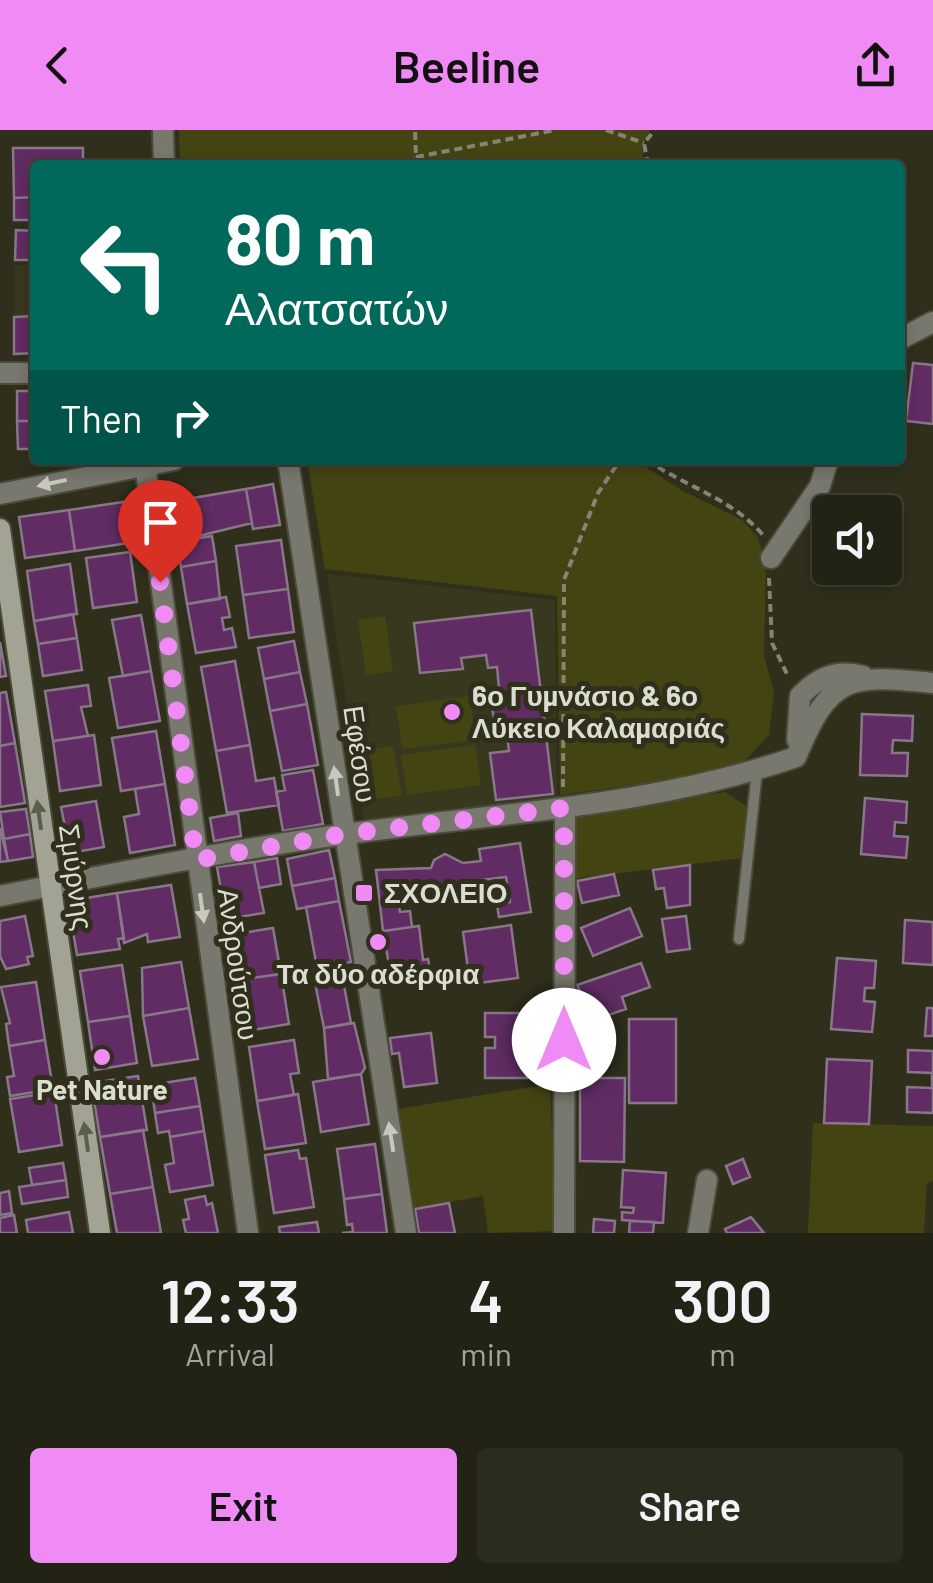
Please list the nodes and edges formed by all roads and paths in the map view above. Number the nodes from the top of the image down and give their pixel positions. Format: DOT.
graph roads {
  1 [pos="163,130"];
  2 [pos="414,130"];
  3 [pos="556,130"];
  4 [pos="606,130"];
  5 [pos="654,130"];
  6 [pos="644,143"];
  7 [pos="416,157"];
  8 [pos="164,160"];
  9 [pos="414,160"];
  10 [pos="647,160"];
  11 [pos="933,322"];
  12 [pos="905,336"];
  13 [pos="0,373"];
  14 [pos="30,373"];
  15 [pos="140,465"];
  16 [pos="145,465"];
  17 [pos="289,465"];
  18 [pos="617,465"];
  19 [pos="656,465"];
  20 [pos="826,465"];
  21 [pos="0,494"];
  22 [pos="0,529"];
  23 [pos="771,558"];
  24 [pos="870,677"];
  25 [pos="933,683"];
  26 [pos="800,696"];
  27 [pos="796,757"];
  28 [pos="757,770"];
  29 [pos="564,808"];
  30 [pos="344,834"];
  31 [pos="196,860"];
  32 [pos="49,886"];
  33 [pos="0,896"];
  34 [pos="740,938"];
  35 [pos="708,1180"];
  36 [pos="100,1233"];
  37 [pos="248,1233"];
  38 [pos="406,1233"];
  39 [pos="564,1233"];
  40 [pos="698,1233"];
  1 -- 8 [label="street"];
  2 -- 7 [label="path"];
  3 -- 7 [label="path"];
  4 -- 6 [label="path"];
  5 -- 6 [label="path"];
  6 -- 10 [label="path"];
  7 -- 9 [label="path"];
  11 -- 12 [label="street"];
  13 -- 14 [label="street"];
  15 -- 21 [label="street, one-way"];
  16 -- 31 [label="street, Ανδρούτσου"];
  30 -- 17 [label="street, Εφέσου, one-way"];
  18 -- 29 [label="path"];
  19 -- 23 [label="path"];
  20 -- 23 [label="street"];
  32 -- 22 [label="main road, Σμύρνης, one-way"];
  23 -- 26 [label="path"];
  24 -- 25 [label="street"];
  24 -- 26 [label="street"];
  24 -- 27 [label="street"];
  26 -- 27 [label="street"];
  27 -- 28 [label="street"];
  28 -- 29 [label="street"];
  28 -- 34 [label="lane"];
  29 -- 30 [label="street"];
  29 -- 39 [label="street"];
  30 -- 31 [label="street"];
  38 -- 30 [label="street, Εφέσου, one-way"];
  31 -- 32 [label="street"];
  31 -- 37 [label="street, Ανδρούτσου, one-way"];
  32 -- 33 [label="street"];
  36 -- 32 [label="main road, Σμύρνης, one-way"];
  35 -- 40 [label="street"];
}
